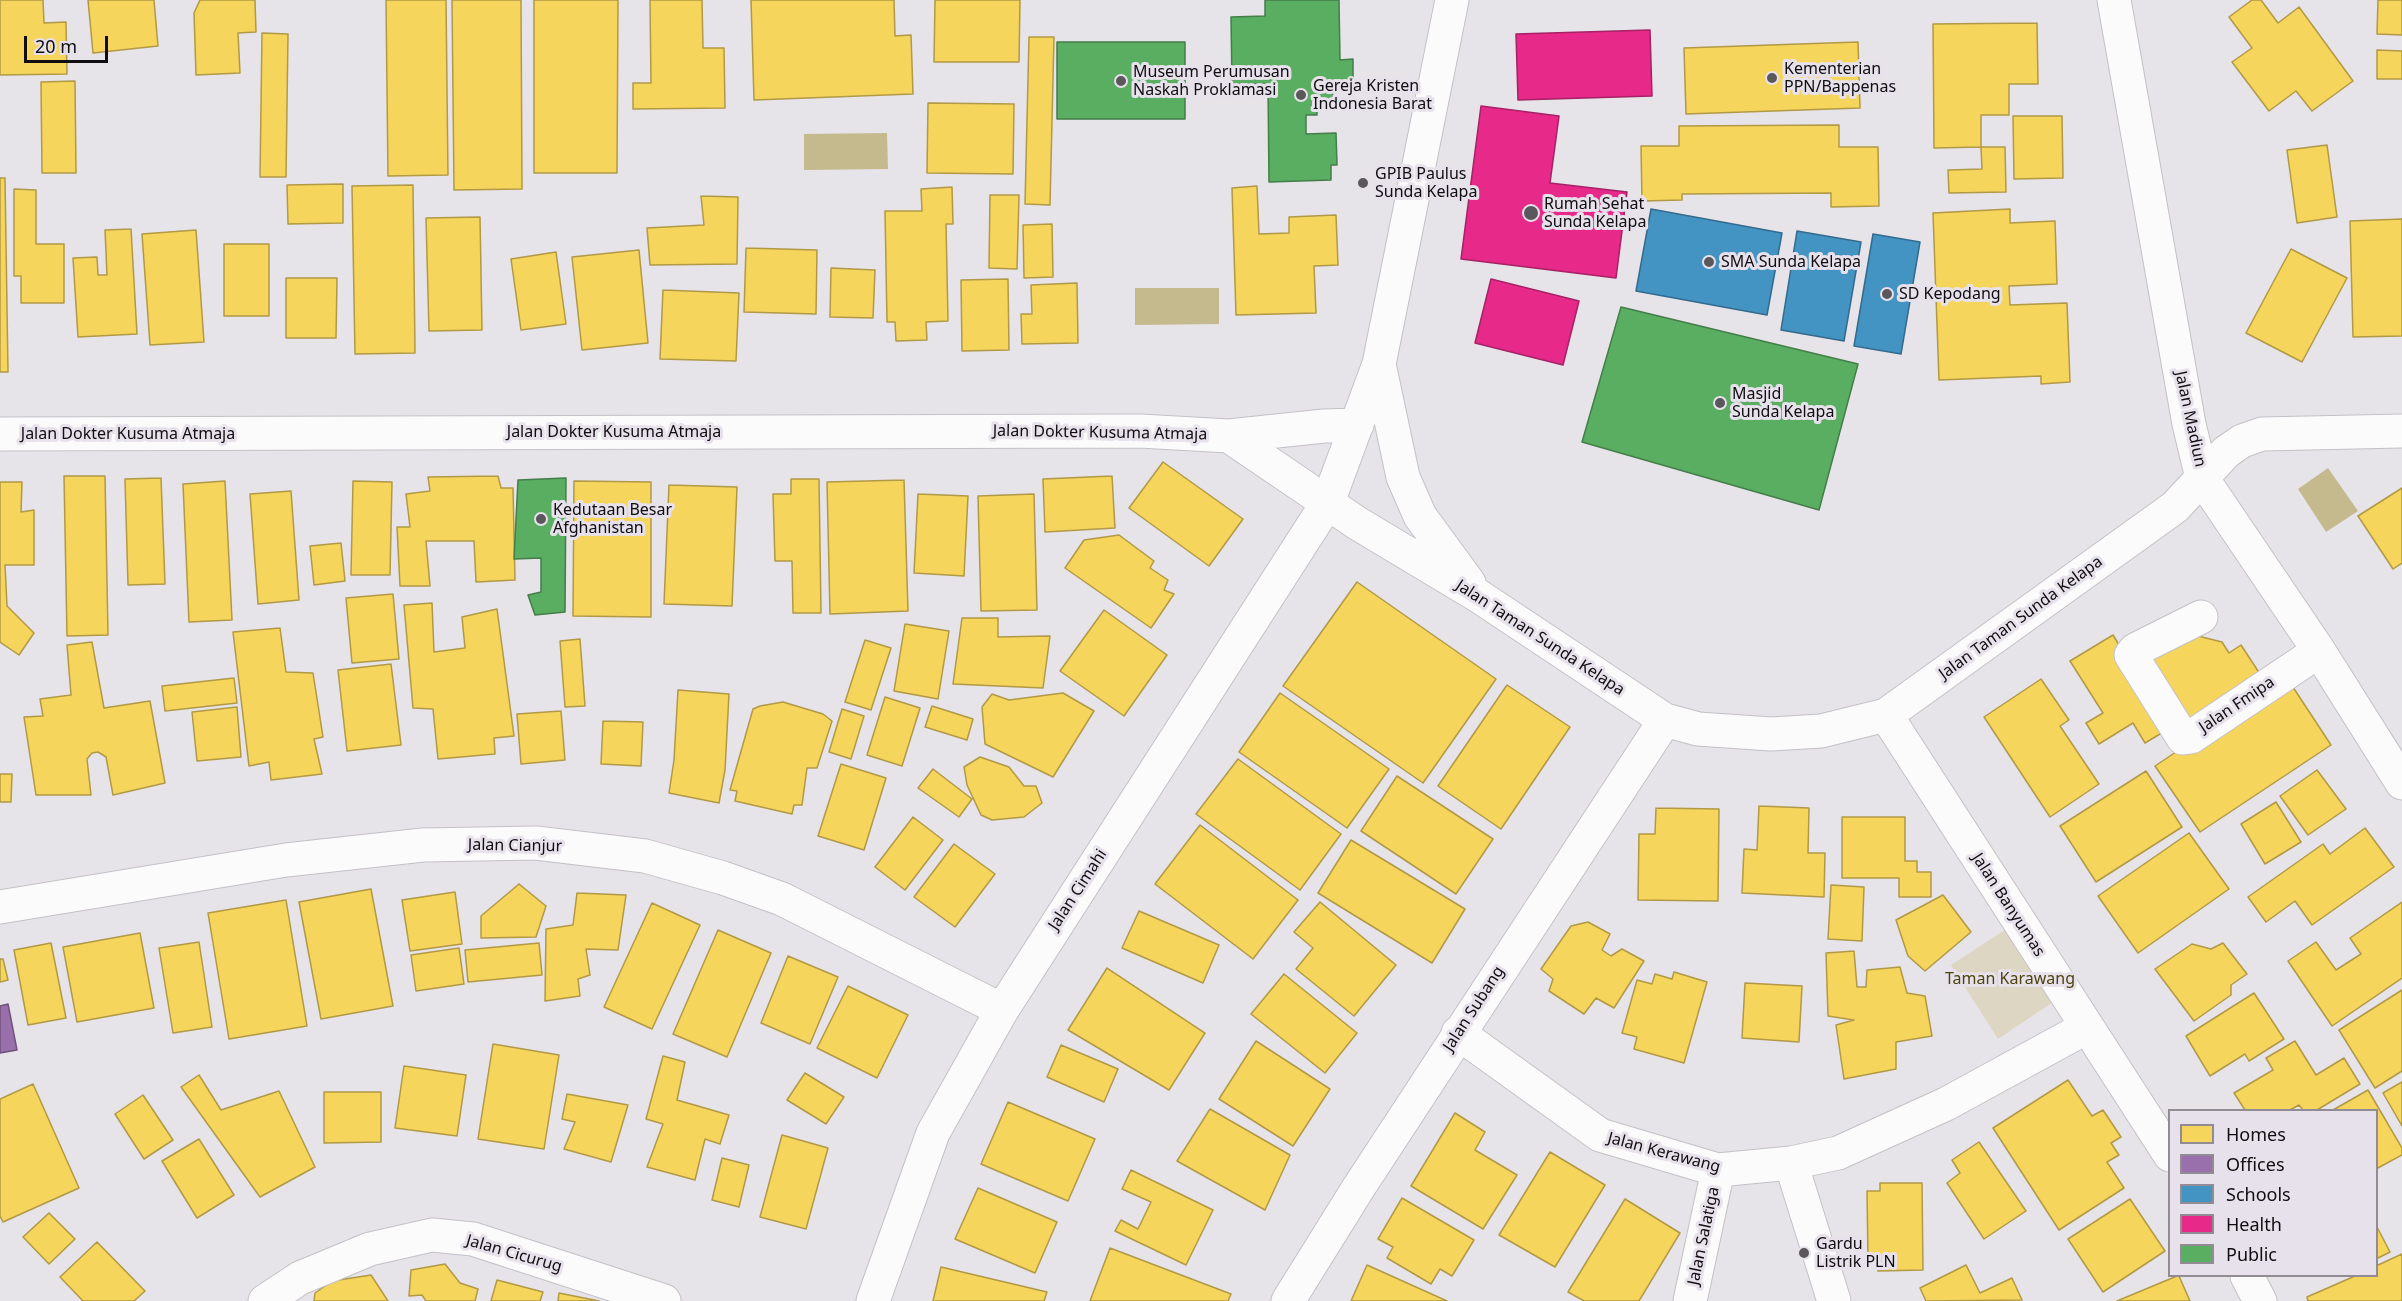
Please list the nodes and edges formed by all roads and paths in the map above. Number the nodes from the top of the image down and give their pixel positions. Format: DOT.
graph roads {
  1 [pos="1452,0"];
  2 [pos="2114,0"];
  3 [pos="1378,364"];
  4 [pos="1357,425"];
  5 [pos="2402,431"];
  6 [pos="0,434"];
  7 [pos="1229,436"];
  8 [pos="2202,478"];
  9 [pos="1329,502"];
  10 [pos="1477,594"];
  11 [pos="2201,617"];
  12 [pos="2319,651"];
  13 [pos="1886,715"];
  14 [pos="1665,720"];
  15 [pos="2402,783"];
  16 [pos="0,907"];
  17 [pos="1002,1010"];
  18 [pos="2087,1026"];
  19 [pos="1458,1033"];
  20 [pos="2168,1153"];
  21 [pos="1791,1163"];
  22 [pos="1718,1170"];
  23 [pos="2248,1277"];
  24 [pos="265,1301"];
  25 [pos="664,1301"];
  26 [pos="873,1301"];
  27 [pos="1288,1301"];
  28 [pos="1690,1301"];
  29 [pos="1834,1301"];
  30 [pos="2260,1301"];
  1 -- 3 [label="street"];
  2 -- 8 [label="street, Jalan Madiun"];
  3 -- 4 [label="street"];
  3 -- 10 [label="street"];
  4 -- 7 [label="street, Jalan Dokter Kusuma Atmaja"];
  4 -- 9 [label="street"];
  5 -- 8 [label="street, Jalan Taman Sunda Kelapa"];
  6 -- 7 [label="street, Jalan Dokter Kusuma Atmaja"];
  7 -- 9 [label="street, Jalan Dokter Kusuma Atmaja"];
  8 -- 12 [label="street, Jalan Madiun"];
  8 -- 13 [label="street, Jalan Taman Sunda Kelapa"];
  9 -- 10 [label="street, Jalan Taman Sunda Kelapa"];
  9 -- 17 [label="street, Jalan Cimahi"];
  10 -- 14 [label="street, Jalan Taman Sunda Kelapa"];
  11 -- 12 [label="street, Jalan Fmipa"];
  12 -- 15 [label="street, Jalan Madiun"];
  13 -- 14 [label="street, Jalan Taman Sunda Kelapa"];
  13 -- 18 [label="street, Jalan Banyumas"];
  14 -- 19 [label="street, Jalan Subang"];
  16 -- 17 [label="street, Jalan Cianjur"];
  17 -- 26 [label="street, Jalan Cimahi"];
  18 -- 20 [label="street, Jalan Banyumas"];
  18 -- 21 [label="street, Jalan Kerawang"];
  19 -- 22 [label="street, Jalan Kerawang"];
  19 -- 27 [label="street, Jalan Subang"];
  21 -- 22 [label="street, Jalan Kerawang"];
  21 -- 29 [label="street"];
  22 -- 28 [label="street, Jalan Salatiga"];
  23 -- 30 [label="street"];
  24 -- 25 [label="street, Jalan Cicurug"];
}
